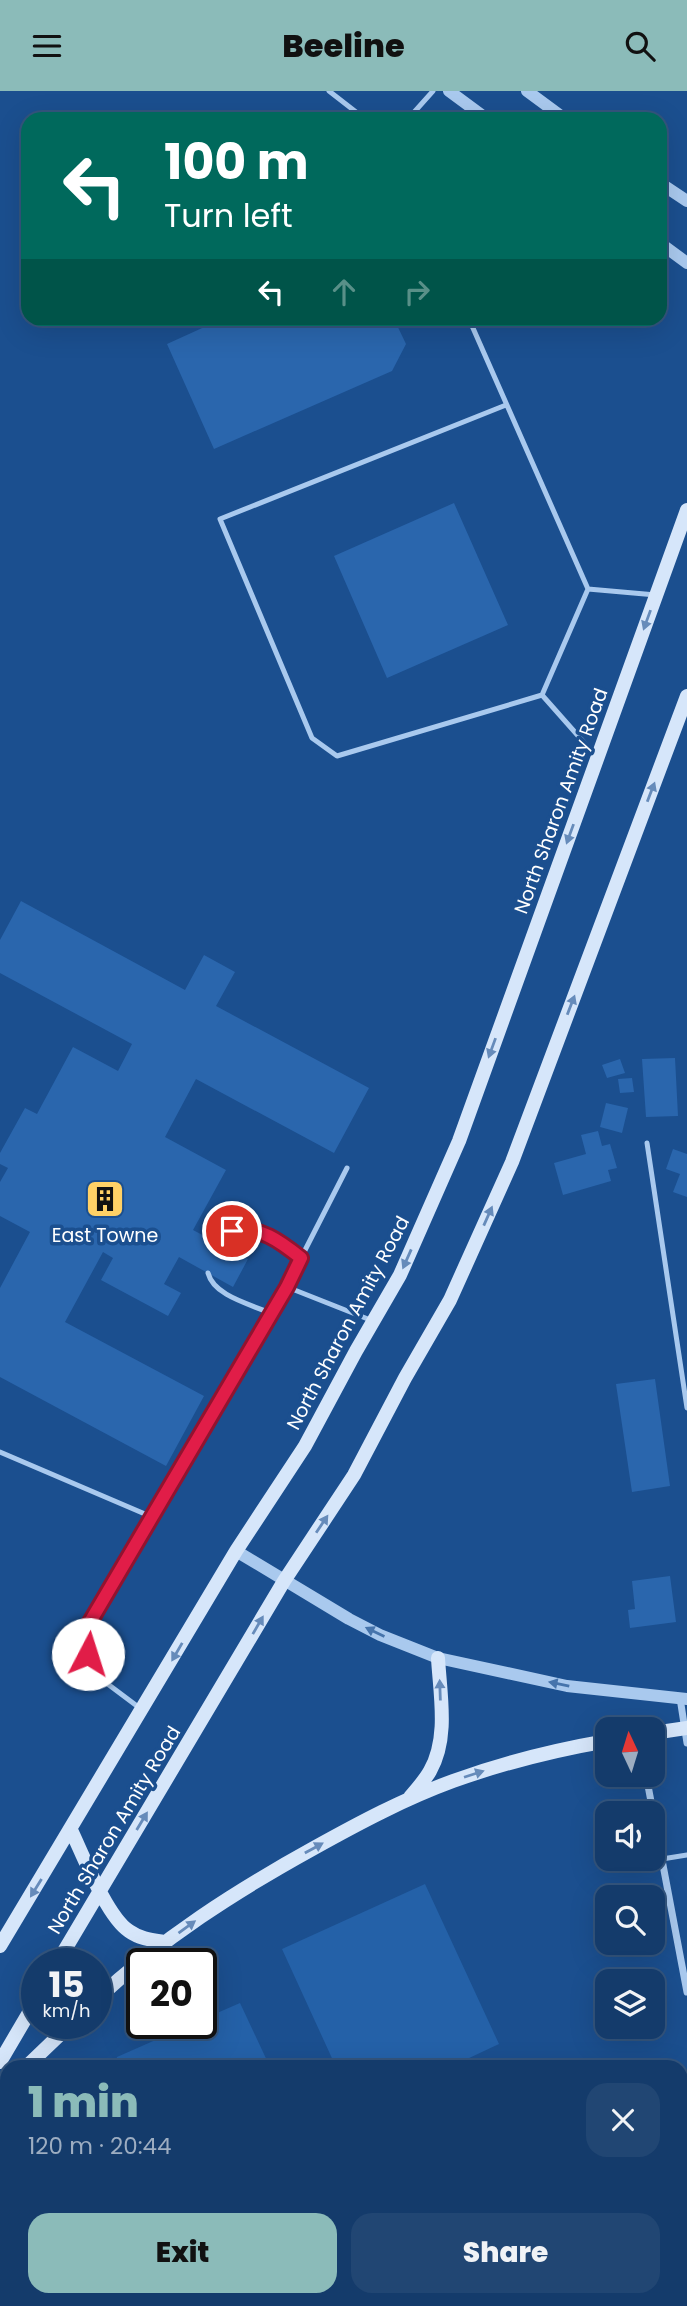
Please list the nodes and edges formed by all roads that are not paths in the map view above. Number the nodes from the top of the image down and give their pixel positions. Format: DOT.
graph roads {
  1 [pos="330,91"];
  2 [pos="433,91"];
  3 [pos="449,91"];
  4 [pos="527,91"];
  5 [pos="356,112"];
  6 [pos="414,112"];
  7 [pos="478,112"];
  8 [pos="556,112"];
  9 [pos="667,188"];
  10 [pos="687,201"];
  11 [pos="667,248"];
  12 [pos="687,263"];
  13 [pos="472,326"];
  14 [pos="506,405"];
  15 [pos="687,510"];
  16 [pos="588,589"];
  17 [pos="656,595"];
  18 [pos="542,695"];
  19 [pos="687,696"];
  20 [pos="597,758"];
  21 [pos="647,1143"];
  22 [pos="347,1168"];
  23 [pos="218,1244"];
  24 [pos="301,1258"];
  25 [pos="208,1273"];
  26 [pos="287,1287"];
  27 [pos="270,1313"];
  28 [pos="373,1321"];
  29 [pos="687,1408"];
  30 [pos="0,1452"];
  31 [pos="152,1517"];
  32 [pos="236,1551"];
  33 [pos="284,1581"];
  34 [pos="439,1658"];
  35 [pos="683,1698"];
  36 [pos="143,1710"];
  37 [pos="686,1728"];
  38 [pos="665,1731"];
  39 [pos="595,1743"];
  40 [pos="687,1744"];
  41 [pos="410,1798"];
  42 [pos="71,1830"];
  43 [pos="687,1854"];
  44 [pos="665,1858"];
  45 [pos="664,1871"];
  46 [pos="100,1890"];
  47 [pos="166,1942"];
  48 [pos="0,1946"];
  49 [pos="66,1948"];
  50 [pos="112,1987"];
  51 [pos="687,1992"];
  52 [pos="21,2026"];
  53 [pos="55,2039"];
  54 [pos="1,2060"];
  55 [pos="33,2060"];
  1 -- 5 [label="lane"];
  2 -- 6 [label="lane"];
  3 -- 7 [label="street"];
  4 -- 8 [label="street"];
  9 -- 10 [label="street"];
  11 -- 12 [label="street"];
  13 -- 14 [label="lane"];
  14 -- 16 [label="lane"];
  14 -- 18 [label="lane"];
  15 -- 17 [label="main road, North Sharon Amity Road"];
  16 -- 17 [label="lane"];
  16 -- 18 [label="lane"];
  17 -- 20 [label="main road, North Sharon Amity Road, one-way"];
  18 -- 20 [label="lane"];
  33 -- 19 [label="main road, North Sharon Amity Road, one-way"];
  20 -- 28 [label="main road, North Sharon Amity Road, one-way"];
  21 -- 29 [label="lane"];
  22 -- 24 [label="lane"];
  23 -- 24 [label="lane"];
  24 -- 26 [label="lane"];
  25 -- 27 [label="lane"];
  26 -- 27 [label="lane"];
  26 -- 28 [label="lane"];
  27 -- 31 [label="lane"];
  28 -- 32 [label="main road, North Sharon Amity Road"];
  30 -- 31 [label="lane"];
  31 -- 36 [label="lane"];
  32 -- 33 [label="street"];
  32 -- 36 [label="main road, North Sharon Amity Road, one-way"];
  34 -- 33 [label="street, one-way"];
  46 -- 33 [label="main road, North Sharon Amity Road, one-way"];
  35 -- 34 [label="street, one-way"];
  41 -- 34 [label="main road, one-way"];
  35 -- 37 [label="street"];
  36 -- 42 [label="main road, North Sharon Amity Road"];
  37 -- 38 [label="main road"];
  37 -- 40 [label="street"];
  41 -- 39 [label="main road, one-way"];
  47 -- 41 [label="main road, one-way"];
  42 -- 46 [label="main road"];
  42 -- 48 [label="main road, North Sharon Amity Road, one-way"];
  43 -- 44 [label="lane"];
  45 -- 51 [label="street"];
  46 -- 47 [label="main road"];
  46 -- 49 [label="main road, North Sharon Amity Road"];
  47 -- 50 [label="main road"];
  52 -- 54 [label="main road"];
  53 -- 55 [label="main road"];
}
